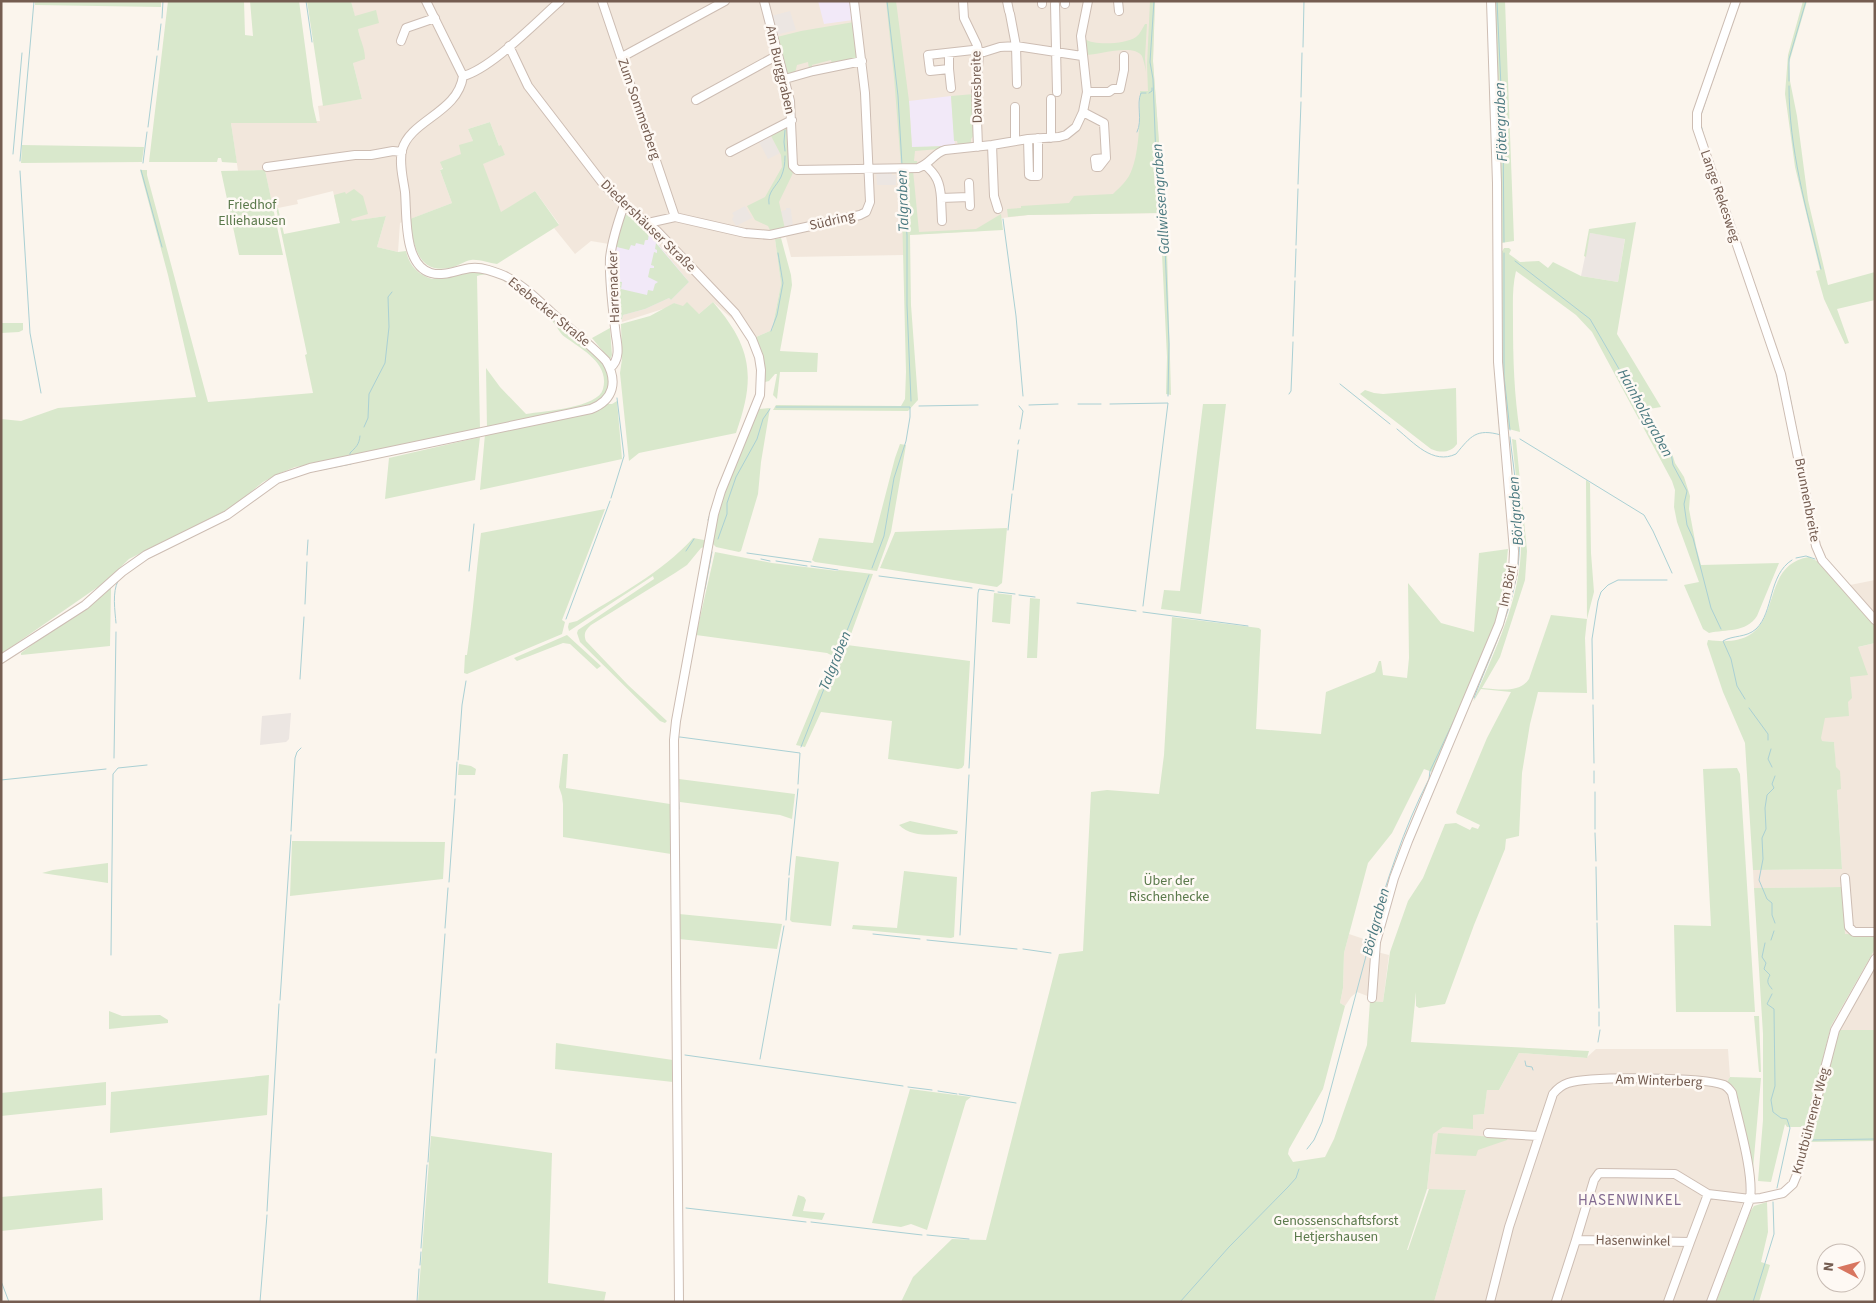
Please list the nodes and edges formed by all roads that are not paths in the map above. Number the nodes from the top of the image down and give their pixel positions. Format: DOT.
graph roads {
  1 [pos="426,1"];
  2 [pos="560,1"];
  3 [pos="602,1"];
  4 [pos="725,1"];
  5 [pos="764,1"];
  6 [pos="854,1"];
  7 [pos="962,1"];
  8 [pos="1007,1"];
  9 [pos="1088,1"];
  10 [pos="1118,1"];
  11 [pos="1491,1"];
  12 [pos="1736,1"];
  13 [pos="1055,4"];
  14 [pos="1119,11"];
  15 [pos="434,18"];
  16 [pos="401,42"];
  17 [pos="509,46"];
  18 [pos="1016,46"];
  19 [pos="978,51"];
  20 [pos="949,52"];
  21 [pos="1056,53"];
  22 [pos="778,55"];
  23 [pos="1082,56"];
  24 [pos="1124,56"];
  25 [pos="622,57"];
  26 [pos="862,61"];
  27 [pos="949,69"];
  28 [pos="462,76"];
  29 [pos="784,79"];
  30 [pos="1017,84"];
  31 [pos="951,88"];
  32 [pos="1087,92"];
  33 [pos="696,100"];
  34 [pos="1015,107"];
  35 [pos="1083,112"];
  36 [pos="792,120"];
  37 [pos="1038,138"];
  38 [pos="1051,138"];
  39 [pos="1028,139"];
  40 [pos="1015,140"];
  41 [pos="992,145"];
  42 [pos="978,147"];
  43 [pos="402,152"];
  44 [pos="730,152"];
  45 [pos="1106,158"];
  46 [pos="926,165"];
  47 [pos="267,167"];
  48 [pos="868,169"];
  49 [pos="969,182"];
  50 [pos="969,197"];
  51 [pos="941,198"];
  52 [pos="624,205"];
  53 [pos="970,206"];
  54 [pos="998,209"];
  55 [pos="675,217"];
  56 [pos="942,221"];
  57 [pos="648,223"];
  58 [pos="610,368"];
  59 [pos="1785,390"];
  60 [pos="1871,611"];
  61 [pos="1875,620"];
  62 [pos="1,659"];
  63 [pos="1845,878"];
  64 [pos="1875,932"];
  65 [pos="1875,959"];
  66 [pos="1372,998"];
  67 [pos="1488,1132"];
  68 [pos="1538,1136"];
  69 [pos="1708,1194"];
  70 [pos="1750,1199"];
  71 [pos="1576,1240"];
  72 [pos="1690,1242"];
  73 [pos="679,1302"];
  74 [pos="1490,1302"];
  75 [pos="1556,1302"];
  76 [pos="1668,1302"];
  77 [pos="1711,1302"];
  1 -- 15 [label="street"];
  2 -- 17 [label="street"];
  3 -- 25 [label="street, Zum Sommerberg"];
  4 -- 25 [label="street"];
  5 -- 22 [label="street, Am Burggraben"];
  6 -- 26 [label="street, Südring"];
  7 -- 19 [label="street, Dawesbreite"];
  8 -- 18 [label="street"];
  9 -- 23 [label="street"];
  10 -- 14 [label="street"];
  11 -- 66 [label="street, Im Börl"];
  12 -- 59 [label="street, Lange Rekesweg"];
  13 -- 21 [label="street"];
  15 -- 16 [label="street"];
  15 -- 28 [label="street"];
  17 -- 28 [label="street"];
  17 -- 52 [label="street, Diedershäuser Straße"];
  18 -- 19 [label="street"];
  18 -- 21 [label="street"];
  18 -- 30 [label="street"];
  19 -- 20 [label="street"];
  19 -- 42 [label="street, Dawesbreite"];
  20 -- 27 [label="street"];
  20 -- 27 [label="street"];
  21 -- 23 [label="street"];
  21 -- 38 [label="street"];
  22 -- 29 [label="street, Am Burggraben"];
  22 -- 33 [label="street"];
  23 -- 32 [label="street"];
  24 -- 32 [label="street"];
  25 -- 55 [label="street, Zum Sommerberg"];
  26 -- 29 [label="street"];
  26 -- 48 [label="street, Südring"];
  27 -- 31 [label="street"];
  28 -- 43 [label="street"];
  29 -- 36 [label="street, Am Burggraben"];
  32 -- 35 [label="street"];
  34 -- 40 [label="street"];
  35 -- 38 [label="street"];
  35 -- 45 [label="street"];
  36 -- 44 [label="street"];
  36 -- 48 [label="street, Am Burggraben"];
  37 -- 38 [label="street"];
  37 -- 39 [label="street"];
  37 -- 39 [label="street"];
  39 -- 40 [label="street"];
  40 -- 41 [label="street"];
  41 -- 42 [label="street"];
  41 -- 54 [label="street"];
  42 -- 46 [label="street"];
  43 -- 47 [label="street"];
  43 -- 58 [label="street, Esebecker Straße"];
  46 -- 48 [label="street"];
  46 -- 51 [label="street"];
  48 -- 55 [label="street, Südring"];
  49 -- 50 [label="street"];
  50 -- 51 [label="street"];
  50 -- 53 [label="street"];
  51 -- 56 [label="street"];
  52 -- 57 [label="street, Diedershäuser Straße"];
  52 -- 58 [label="street, Harrenacker"];
  55 -- 57 [label="street, Südring"];
  57 -- 73 [label="street, Diedershäuser Straße"];
  58 -- 62 [label="street, Harrenacker"];
  59 -- 60 [label="street, Brunnenbreite"];
  60 -- 61 [label="street, Brunnenbreite"];
  63 -- 64 [label="street"];
  65 -- 70 [label="street, Knutbührener Weg"];
  67 -- 68 [label="street"];
  68 -- 70 [label="street, Am Winterberg"];
  68 -- 74 [label="street, Am Winterberg"];
  69 -- 70 [label="street, Hasenwinkel"];
  69 -- 71 [label="street, Hasenwinkel"];
  69 -- 72 [label="street, Hasenwinkel"];
  70 -- 77 [label="street"];
  71 -- 72 [label="street, Hasenwinkel"];
  71 -- 75 [label="street, Hasenwinkel"];
  72 -- 76 [label="street, Hasenwinkel"];
}
